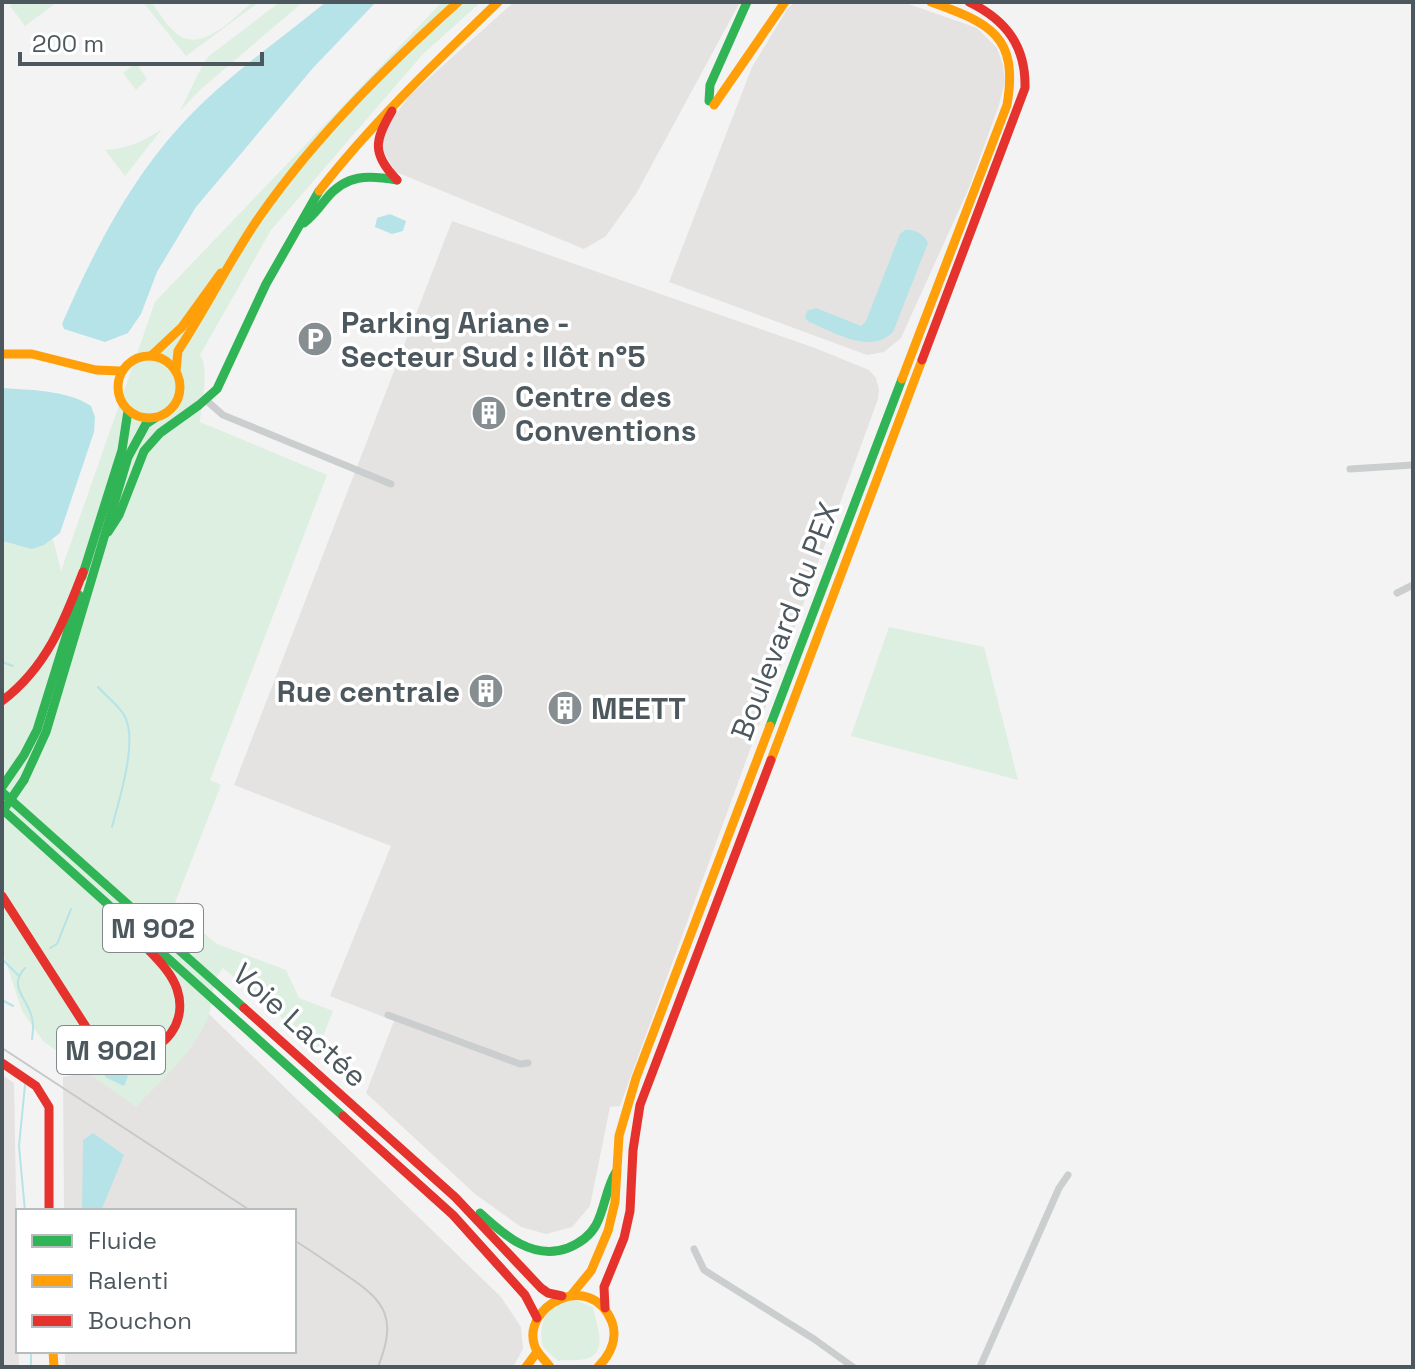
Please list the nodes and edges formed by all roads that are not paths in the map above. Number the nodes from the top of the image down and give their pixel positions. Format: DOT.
graph roads {
  1 [pos="458,2"];
  2 [pos="498,2"];
  3 [pos="747,2"];
  4 [pos="785,2"];
  5 [pos="931,2"];
  6 [pos="969,2"];
  7 [pos="412,84"];
  8 [pos="300,226"];
  9 [pos="241,247"];
  10 [pos="2,354"];
  11 [pos="152,355"];
  12 [pos="96,370"];
  13 [pos="176,370"];
  14 [pos="121,371"];
  15 [pos="117,385"];
  16 [pos="207,401"];
  17 [pos="128,411"];
  18 [pos="155,418"];
  19 [pos="1413,465"];
  20 [pos="1350,469"];
  21 [pos="391,484"];
  22 [pos="108,532"];
  23 [pos="83,572"];
  24 [pos="1413,585"];
  25 [pos="1397,593"];
  26 [pos="2,701"];
  27 [pos="2,789"];
  28 [pos="2,810"];
  29 [pos="2,896"];
  30 [pos="135,928"];
  31 [pos="388,1015"];
  32 [pos="2,1063"];
  33 [pos="528,1063"];
  34 [pos="410,1156"];
  35 [pos="616,1172"];
  36 [pos="1068,1175"];
  37 [pos="49,1209"];
  38 [pos="694,1249"];
  39 [pos="567,1295"];
  40 [pos="605,1308"];
  41 [pos="537,1318"];
  42 [pos="537,1352"];
  43 [pos="526,1367"];
  44 [pos="550,1367"];
  45 [pos="598,1367"];
  46 [pos="853,1367"];
  47 [pos="980,1367"];
  1 -- 9 [label="main road"];
  2 -- 7 [label="main road"];
  3 -- 4 [label="main road"];
  5 -- 35 [label="main road, Boulevard du PEX"];
  6 -- 40 [label="main road, Boulevard du PEX"];
  7 -- 8 [label="main road"];
  7 -- 8 [label="main road"];
  8 -- 16 [label="main road"];
  9 -- 11 [label="main road"];
  9 -- 13 [label="main road"];
  10 -- 12 [label="main road"];
  11 -- 13 [label="main road"];
  11 -- 14 [label="main road"];
  12 -- 14 [label="main road"];
  12 -- 15 [label="main road"];
  13 -- 18 [label="main road"];
  14 -- 15 [label="main road"];
  15 -- 17 [label="main road"];
  16 -- 21 [label="street"];
  16 -- 22 [label="main road"];
  17 -- 18 [label="main road"];
  17 -- 23 [label="main road"];
  18 -- 22 [label="main road"];
  19 -- 20 [label="street"];
  22 -- 28 [label="main road, bridge"];
  23 -- 26 [label="main road"];
  23 -- 27 [label="main road"];
  24 -- 25 [label="street"];
  27 -- 34 [label="main road, Voie Lactée / M 902"];
  28 -- 30 [label="main road, Voie Lactée / M 902"];
  29 -- 30 [label="main road, M 902l"];
  30 -- 41 [label="main road, Voie Lactée / M 902"];
  31 -- 33 [label="street"];
  32 -- 37 [label="main road"];
  34 -- 35 [label="main road"];
  34 -- 39 [label="main road, Voie Lactée / M 902"];
  35 -- 39 [label="main road, Boulevard du PEX"];
  36 -- 47 [label="street"];
  38 -- 46 [label="street"];
  39 -- 40 [label="main road, Voie Lactée"];
  39 -- 41 [label="main road, Boulevard du PEX"];
  40 -- 45 [label="main road"];
  41 -- 42 [label="main road"];
  42 -- 43 [label="main road"];
  42 -- 44 [label="main road"];
}
